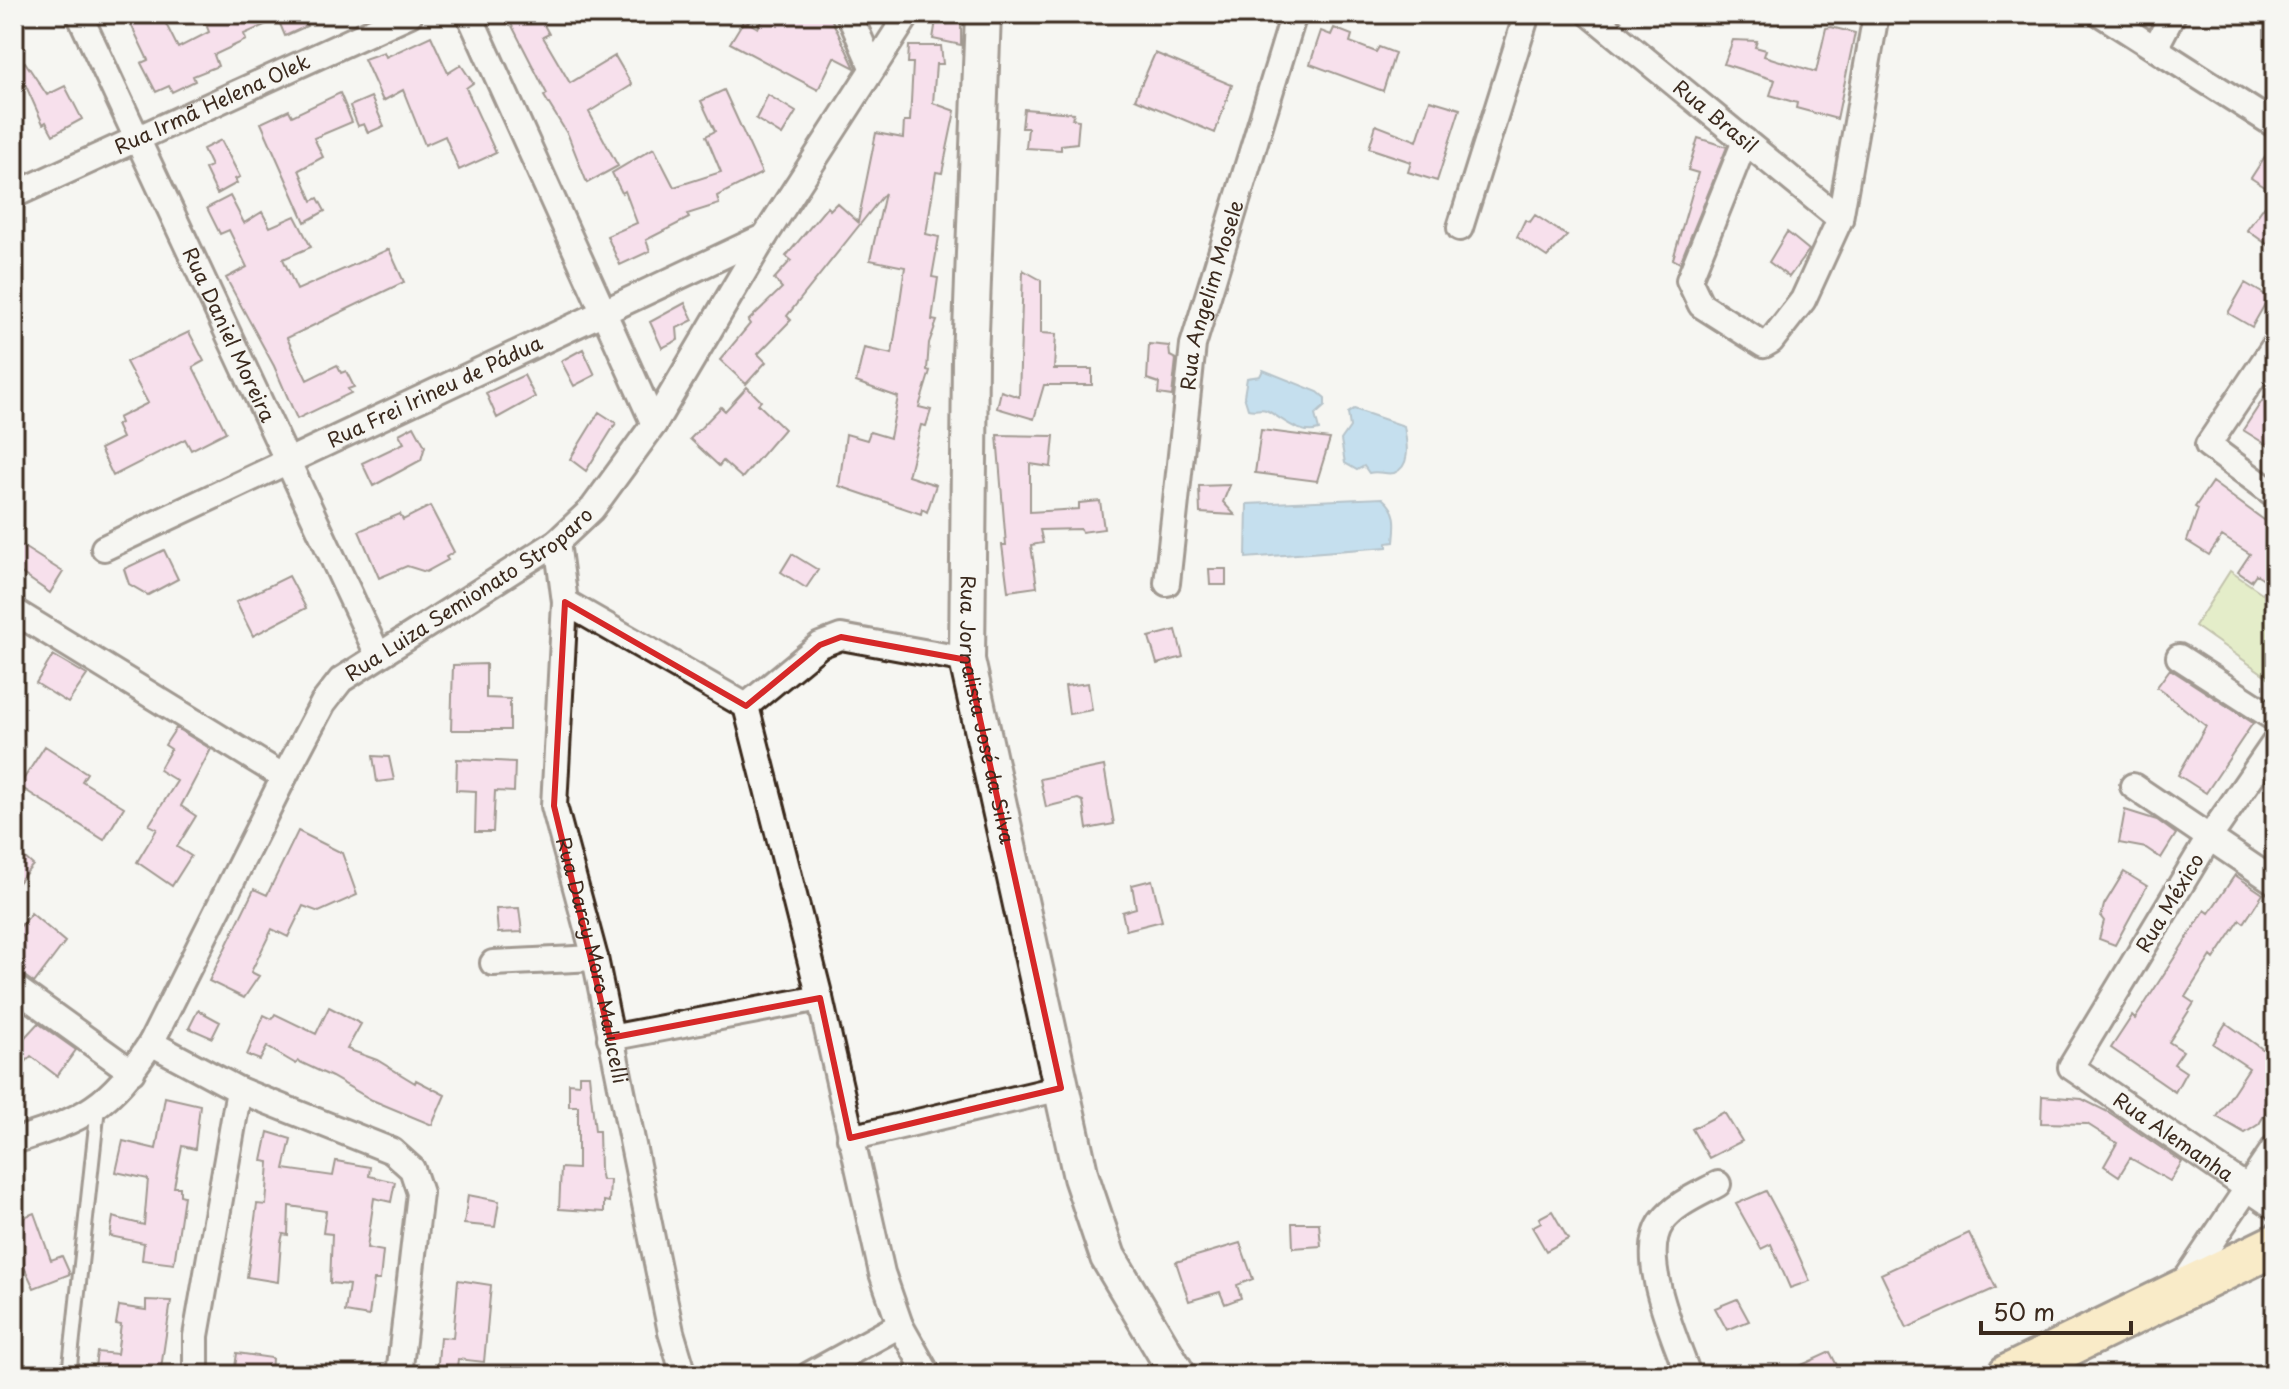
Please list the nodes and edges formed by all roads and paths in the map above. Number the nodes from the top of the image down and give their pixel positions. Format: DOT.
graph roads {
  1 [pos="79,14"];
  2 [pos="410,14"];
  3 [pos="469,14"];
  4 [pos="849,14"];
  5 [pos="908,14"];
  6 [pos="983,14"];
  7 [pos="1294,14"];
  8 [pos="1527,14"];
  9 [pos="1590,14"];
  10 [pos="1876,14"];
  11 [pos="2101,14"];
  12 [pos="2173,14"];
  13 [pos="2155,48"];
  14 [pos="872,67"];
  15 [pos="2275,125"];
  16 [pos="137,138"];
  17 [pos="1745,141"];
  18 [pos="14,195"];
  19 [pos="1840,219"];
  20 [pos="1460,228"];
  21 [pos="765,236"];
  22 [pos="604,312"];
  23 [pos="2275,345"];
  24 [pos="654,424"];
  25 [pos="287,461"];
  26 [pos="2275,495"];
  27 [pos="557,542"];
  28 [pos="104,548"];
  29 [pos="1167,583"];
  30 [pos="565,602"];
  31 [pos="14,611"];
  32 [pos="378,655"];
  33 [pos="2179,657"];
  34 [pos="967,660"];
  35 [pos="746,706"];
  36 [pos="2275,719"];
  37 [pos="2275,742"];
  38 [pos="284,777"];
  39 [pos="2133,786"];
  40 [pos="2209,838"];
  41 [pos="2275,882"];
  42 [pos="595,958"];
  43 [pos="493,963"];
  44 [pos="14,987"];
  45 [pos="820,998"];
  46 [pos="610,1038"];
  47 [pos="151,1043"];
  48 [pos="2071,1067"];
  49 [pos="132,1072"];
  50 [pos="1061,1088"];
  51 [pos="239,1090"];
  52 [pos="98,1107"];
  53 [pos="850,1138"];
  54 [pos="14,1141"];
  55 [pos="2275,1147"];
  56 [pos="1718,1184"];
  57 [pos="2247,1189"];
  58 [pos="2275,1207"];
  59 [pos="2275,1245"];
  60 [pos="2176,1294"];
  61 [pos="900,1325"];
  62 [pos="69,1375"];
  63 [pos="196,1375"];
  64 [pos="399,1375"];
  65 [pos="684,1375"];
  66 [pos="809,1375"];
  67 [pos="928,1375"];
  68 [pos="1178,1375"];
  69 [pos="1688,1375"];
  70 [pos="2008,1375"];
  1 -- 16 [label="street, Rua Daniel Moreira"];
  2 -- 16 [label="street, Rua Irmã Helena Olek"];
  3 -- 22 [label="street"];
  4 -- 14 [label="street"];
  5 -- 14 [label="street, Rua Luiza Semionato Stroparo"];
  6 -- 34 [label="main road, Rua Jornalista José da Silva"];
  7 -- 29 [label="street, Rua Angelim Mosele"];
  8 -- 20 [label="street"];
  9 -- 17 [label="street, Rua Brasil"];
  10 -- 19 [label="street"];
  11 -- 13 [label="street"];
  12 -- 13 [label="street"];
  13 -- 15 [label="street"];
  14 -- 21 [label="street, Rua Luiza Semionato Stroparo"];
  16 -- 18 [label="street, Rua Irmã Helena Olek"];
  16 -- 25 [label="street, Rua Daniel Moreira"];
  17 -- 19 [label="street, Rua Brasil"];
  17 -- 19 [label="street"];
  21 -- 22 [label="street, Rua Frei Irineu de Pádua"];
  21 -- 24 [label="street, Rua Luiza Semionato Stroparo"];
  22 -- 24 [label="street"];
  22 -- 25 [label="street, Rua Frei Irineu de Pádua"];
  23 -- 26 [label="street"];
  24 -- 27 [label="street, Rua Luiza Semionato Stroparo"];
  25 -- 28 [label="street, Rua Frei Irineu de Pádua"];
  25 -- 32 [label="street, Rua Daniel Moreira"];
  27 -- 30 [label="street, Rua Darcy Moro Malucelli"];
  27 -- 32 [label="street, Rua Luiza Semionato Stroparo"];
  30 -- 35 [label="street"];
  30 -- 42 [label="street, Rua Darcy Moro Malucelli"];
  31 -- 38 [label="street"];
  32 -- 38 [label="street, Rua Luiza Semionato Stroparo"];
  33 -- 36 [label="street"];
  34 -- 35 [label="street"];
  34 -- 50 [label="main road, Rua Jornalista José da Silva"];
  35 -- 45 [label="street"];
  37 -- 40 [label="street, Rua México"];
  38 -- 47 [label="street, Rua Luiza Semionato Stroparo"];
  39 -- 40 [label="street"];
  40 -- 41 [label="street"];
  40 -- 48 [label="street, Rua México"];
  42 -- 43 [label="street"];
  42 -- 46 [label="street, Rua Darcy Moro Malucelli"];
  44 -- 49 [label="street"];
  45 -- 46 [label="street"];
  45 -- 53 [label="street"];
  46 -- 65 [label="street, Rua Darcy Moro Malucelli"];
  47 -- 49 [label="street, Rua Luiza Semionato Stroparo"];
  47 -- 51 [label="street"];
  48 -- 57 [label="street, Rua Alemanha"];
  49 -- 52 [label="street, Rua Luiza Semionato Stroparo"];
  50 -- 53 [label="street"];
  50 -- 68 [label="main road, Rua Jornalista José da Silva"];
  51 -- 63 [label="street"];
  51 -- 64 [label="street"];
  52 -- 54 [label="street, Rua Luiza Semionato Stroparo"];
  52 -- 62 [label="lane"];
  53 -- 61 [label="street"];
  55 -- 57 [label="street"];
  56 -- 69 [label="street"];
  57 -- 58 [label="street, Rua Alemanha"];
  57 -- 60 [label="street"];
  59 -- 60 [label="highway"];
  60 -- 70 [label="highway"];
  61 -- 66 [label="street"];
  61 -- 67 [label="street"];
}
